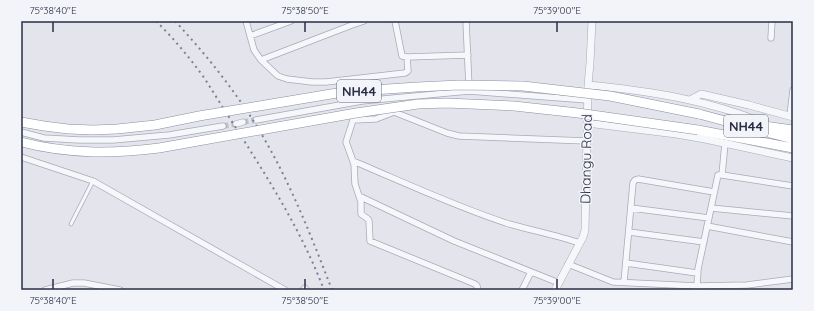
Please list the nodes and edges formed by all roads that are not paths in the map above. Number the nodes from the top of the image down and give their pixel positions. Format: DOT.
graph roads {
  1 [pos="246,21"];
  2 [pos="291,21"];
  3 [pos="364,21"];
  4 [pos="395,21"];
  5 [pos="466,21"];
  6 [pos="592,21"];
  7 [pos="772,21"];
  8 [pos="250,36"];
  9 [pos="771,38"];
  10 [pos="468,56"];
  11 [pos="408,57"];
  12 [pos="261,60"];
  13 [pos="588,85"];
  14 [pos="793,90"];
  15 [pos="469,91"];
  16 [pos="587,100"];
  17 [pos="690,100"];
  18 [pos="792,117"];
  19 [pos="256,120"];
  20 [pos="21,122"];
  21 [pos="243,122"];
  22 [pos="587,123"];
  23 [pos="236,124"];
  24 [pos="742,125"];
  25 [pos="223,126"];
  26 [pos="771,127"];
  27 [pos="793,130"];
  28 [pos="21,132"];
  29 [pos="793,139"];
  30 [pos="586,141"];
  31 [pos="21,142"];
  32 [pos="725,143"];
  33 [pos="793,148"];
  34 [pos="21,157"];
  35 [pos="793,158"];
  36 [pos="353,161"];
  37 [pos="722,175"];
  38 [pos="93,181"];
  39 [pos="793,186"];
  40 [pos="714,192"];
  41 [pos="359,196"];
  42 [pos="631,208"];
  43 [pos="711,208"];
  44 [pos="793,216"];
  45 [pos="709,218"];
  46 [pos="71,224"];
  47 [pos="707,226"];
  48 [pos="629,232"];
  49 [pos="704,242"];
  50 [pos="793,242"];
  51 [pos="580,243"];
  52 [pos="626,263"];
  53 [pos="568,264"];
  54 [pos="531,272"];
  55 [pos="697,273"];
  56 [pos="793,278"];
  57 [pos="624,282"];
  58 [pos="697,286"];
  59 [pos="557,287"];
  60 [pos="749,288"];
  61 [pos="45,290"];
  62 [pos="120,290"];
  63 [pos="285,290"];
  64 [pos="478,290"];
  65 [pos="522,290"];
  1 -- 8 [label="street"];
  2 -- 8 [label="street"];
  3 -- 12 [label="street"];
  4 -- 11 [label="street"];
  5 -- 10 [label="street"];
  6 -- 13 [label="street, Dhangu Road"];
  7 -- 9 [label="street"];
  8 -- 12 [label="street"];
  10 -- 11 [label="street"];
  10 -- 15 [label="street"];
  11 -- 12 [label="street"];
  13 -- 16 [label="street, Dhangu Road"];
  13 -- 17 [label="street"];
  14 -- 18 [label="street"];
  15 -- 16 [label="street"];
  15 -- 19 [label="street"];
  16 -- 22 [label="street, Dhangu Road"];
  17 -- 18 [label="street"];
  17 -- 26 [label="street"];
  20 -- 24 [label="highway, NH44, bridge"];
  21 -- 23 [label="street"];
  22 -- 30 [label="street, Dhangu Road"];
  22 -- 32 [label="street"];
  24 -- 26 [label="highway"];
  24 -- 29 [label="highway, NH44"];
  25 -- 28 [label="street"];
  26 -- 27 [label="highway"];
  30 -- 36 [label="street"];
  30 -- 51 [label="street, Dhangu Road"];
  31 -- 33 [label="highway, NH44, bridge"];
  32 -- 35 [label="street"];
  32 -- 37 [label="street"];
  34 -- 38 [label="street"];
  36 -- 41 [label="street"];
  36 -- 51 [label="street"];
  37 -- 39 [label="street"];
  37 -- 40 [label="street"];
  38 -- 46 [label="lane"];
  38 -- 63 [label="street"];
  40 -- 42 [label="street"];
  40 -- 43 [label="street"];
  41 -- 54 [label="street"];
  41 -- 64 [label="street"];
  42 -- 45 [label="street"];
  42 -- 48 [label="street"];
  43 -- 44 [label="street"];
  43 -- 45 [label="street"];
  45 -- 47 [label="street"];
  47 -- 49 [label="street"];
  47 -- 50 [label="street"];
  48 -- 49 [label="street"];
  48 -- 52 [label="street"];
  49 -- 55 [label="street"];
  51 -- 53 [label="street, Dhangu Road"];
  52 -- 55 [label="street"];
  52 -- 57 [label="street"];
  53 -- 57 [label="street"];
  53 -- 59 [label="street, Dhangu Road"];
  54 -- 59 [label="street"];
  54 -- 65 [label="street"];
  55 -- 58 [label="street"];
  56 -- 60 [label="street"];
  57 -- 58 [label="street"];
  58 -- 60 [label="street"];
  61 -- 62 [label="street"];
}
